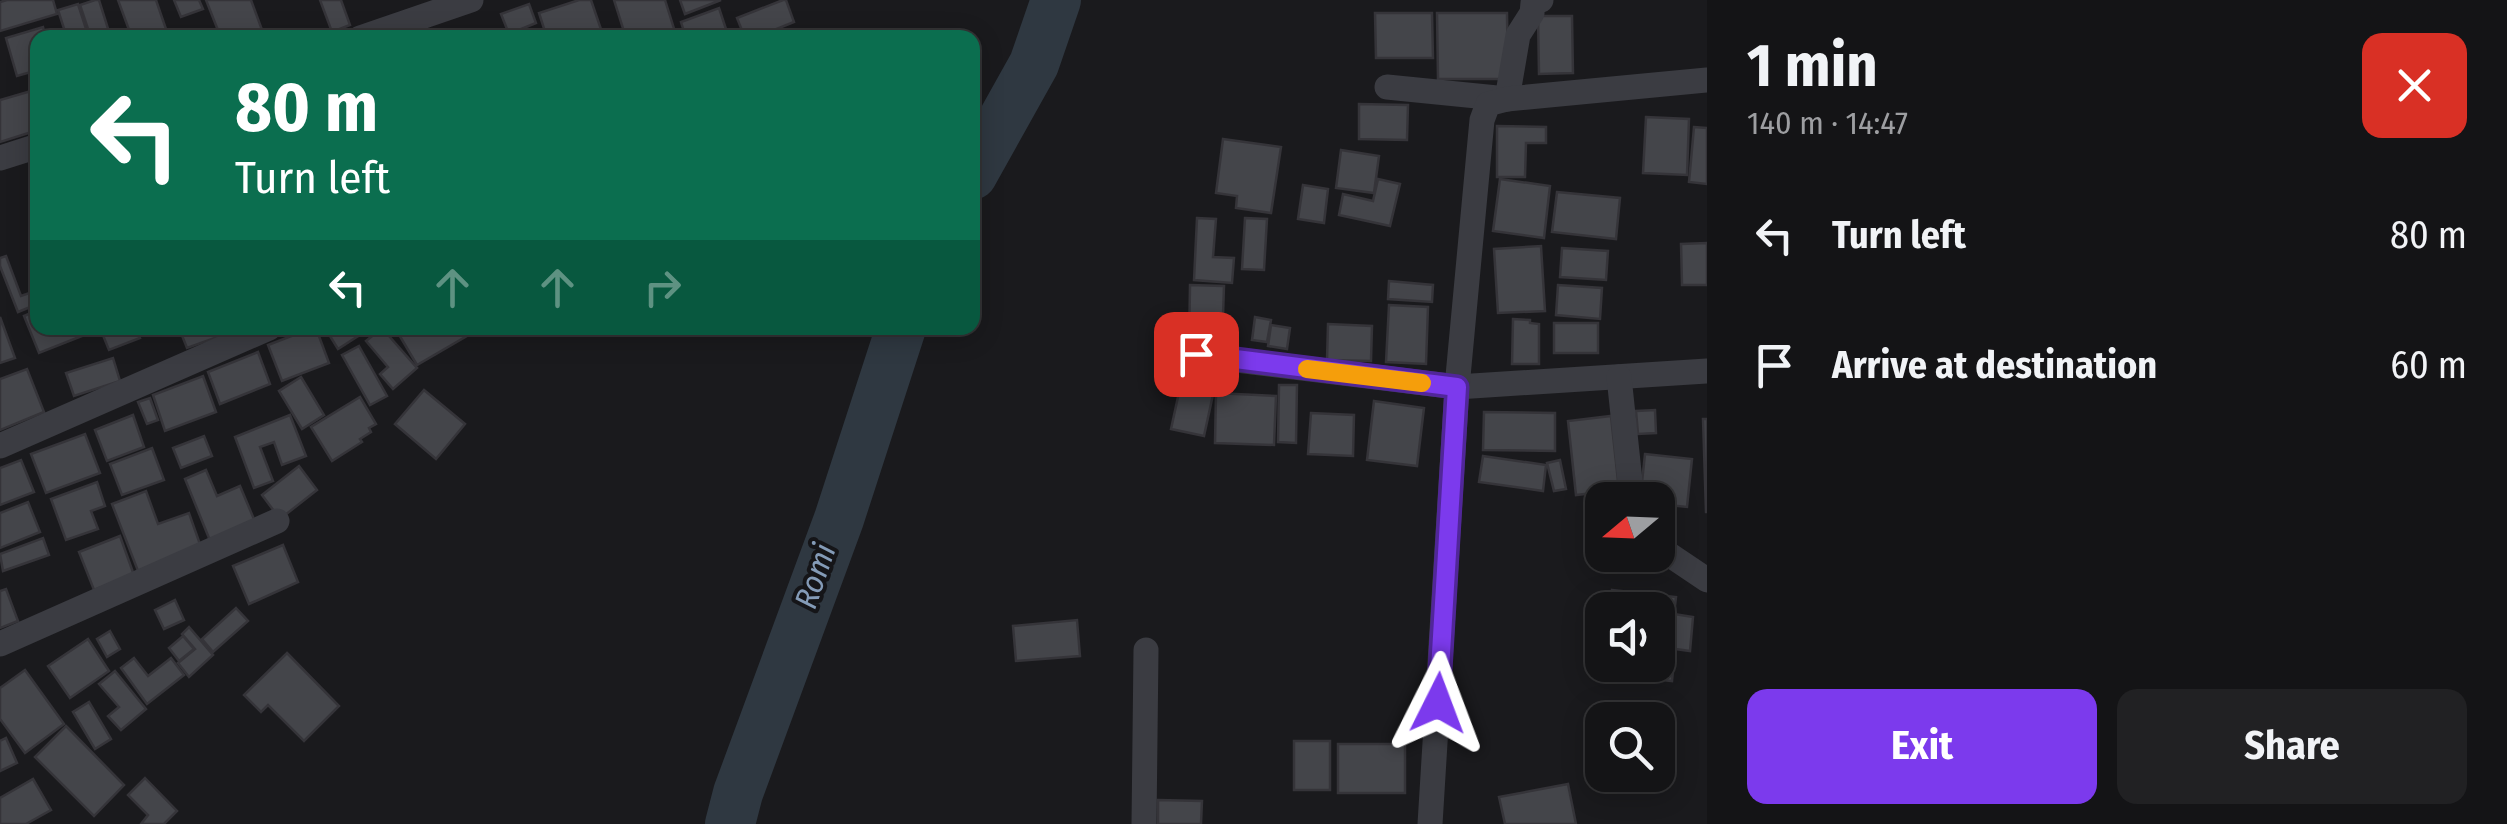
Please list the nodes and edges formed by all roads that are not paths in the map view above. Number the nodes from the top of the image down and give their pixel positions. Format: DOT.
graph roads {
  1 [pos="472,0"];
  2 [pos="1535,1"];
  3 [pos="384,30"];
  4 [pos="1707,80"];
  5 [pos="1386,87"];
  6 [pos="1507,99"];
  7 [pos="30,149"];
  8 [pos="0,158"];
  9 [pos="252,335"];
  10 [pos="1196,354"];
  11 [pos="1707,372"];
  12 [pos="1619,377"];
  13 [pos="1457,387"];
  14 [pos="0,446"];
  15 [pos="1630,482"];
  16 [pos="277,521"];
  17 [pos="1675,558"];
  18 [pos="1707,580"];
  19 [pos="0,644"];
  20 [pos="1146,650"];
  21 [pos="1144,824"];
  22 [pos="1430,824"];
  1 -- 3 [label="street"];
  2 -- 6 [label="street"];
  4 -- 6 [label="street"];
  5 -- 6 [label="street"];
  6 -- 13 [label="street"];
  7 -- 8 [label="street"];
  9 -- 14 [label="street"];
  10 -- 13 [label="street"];
  11 -- 12 [label="street"];
  12 -- 13 [label="street"];
  12 -- 15 [label="street"];
  13 -- 22 [label="street"];
  16 -- 19 [label="street"];
  17 -- 18 [label="street"];
  20 -- 21 [label="street"];
}
